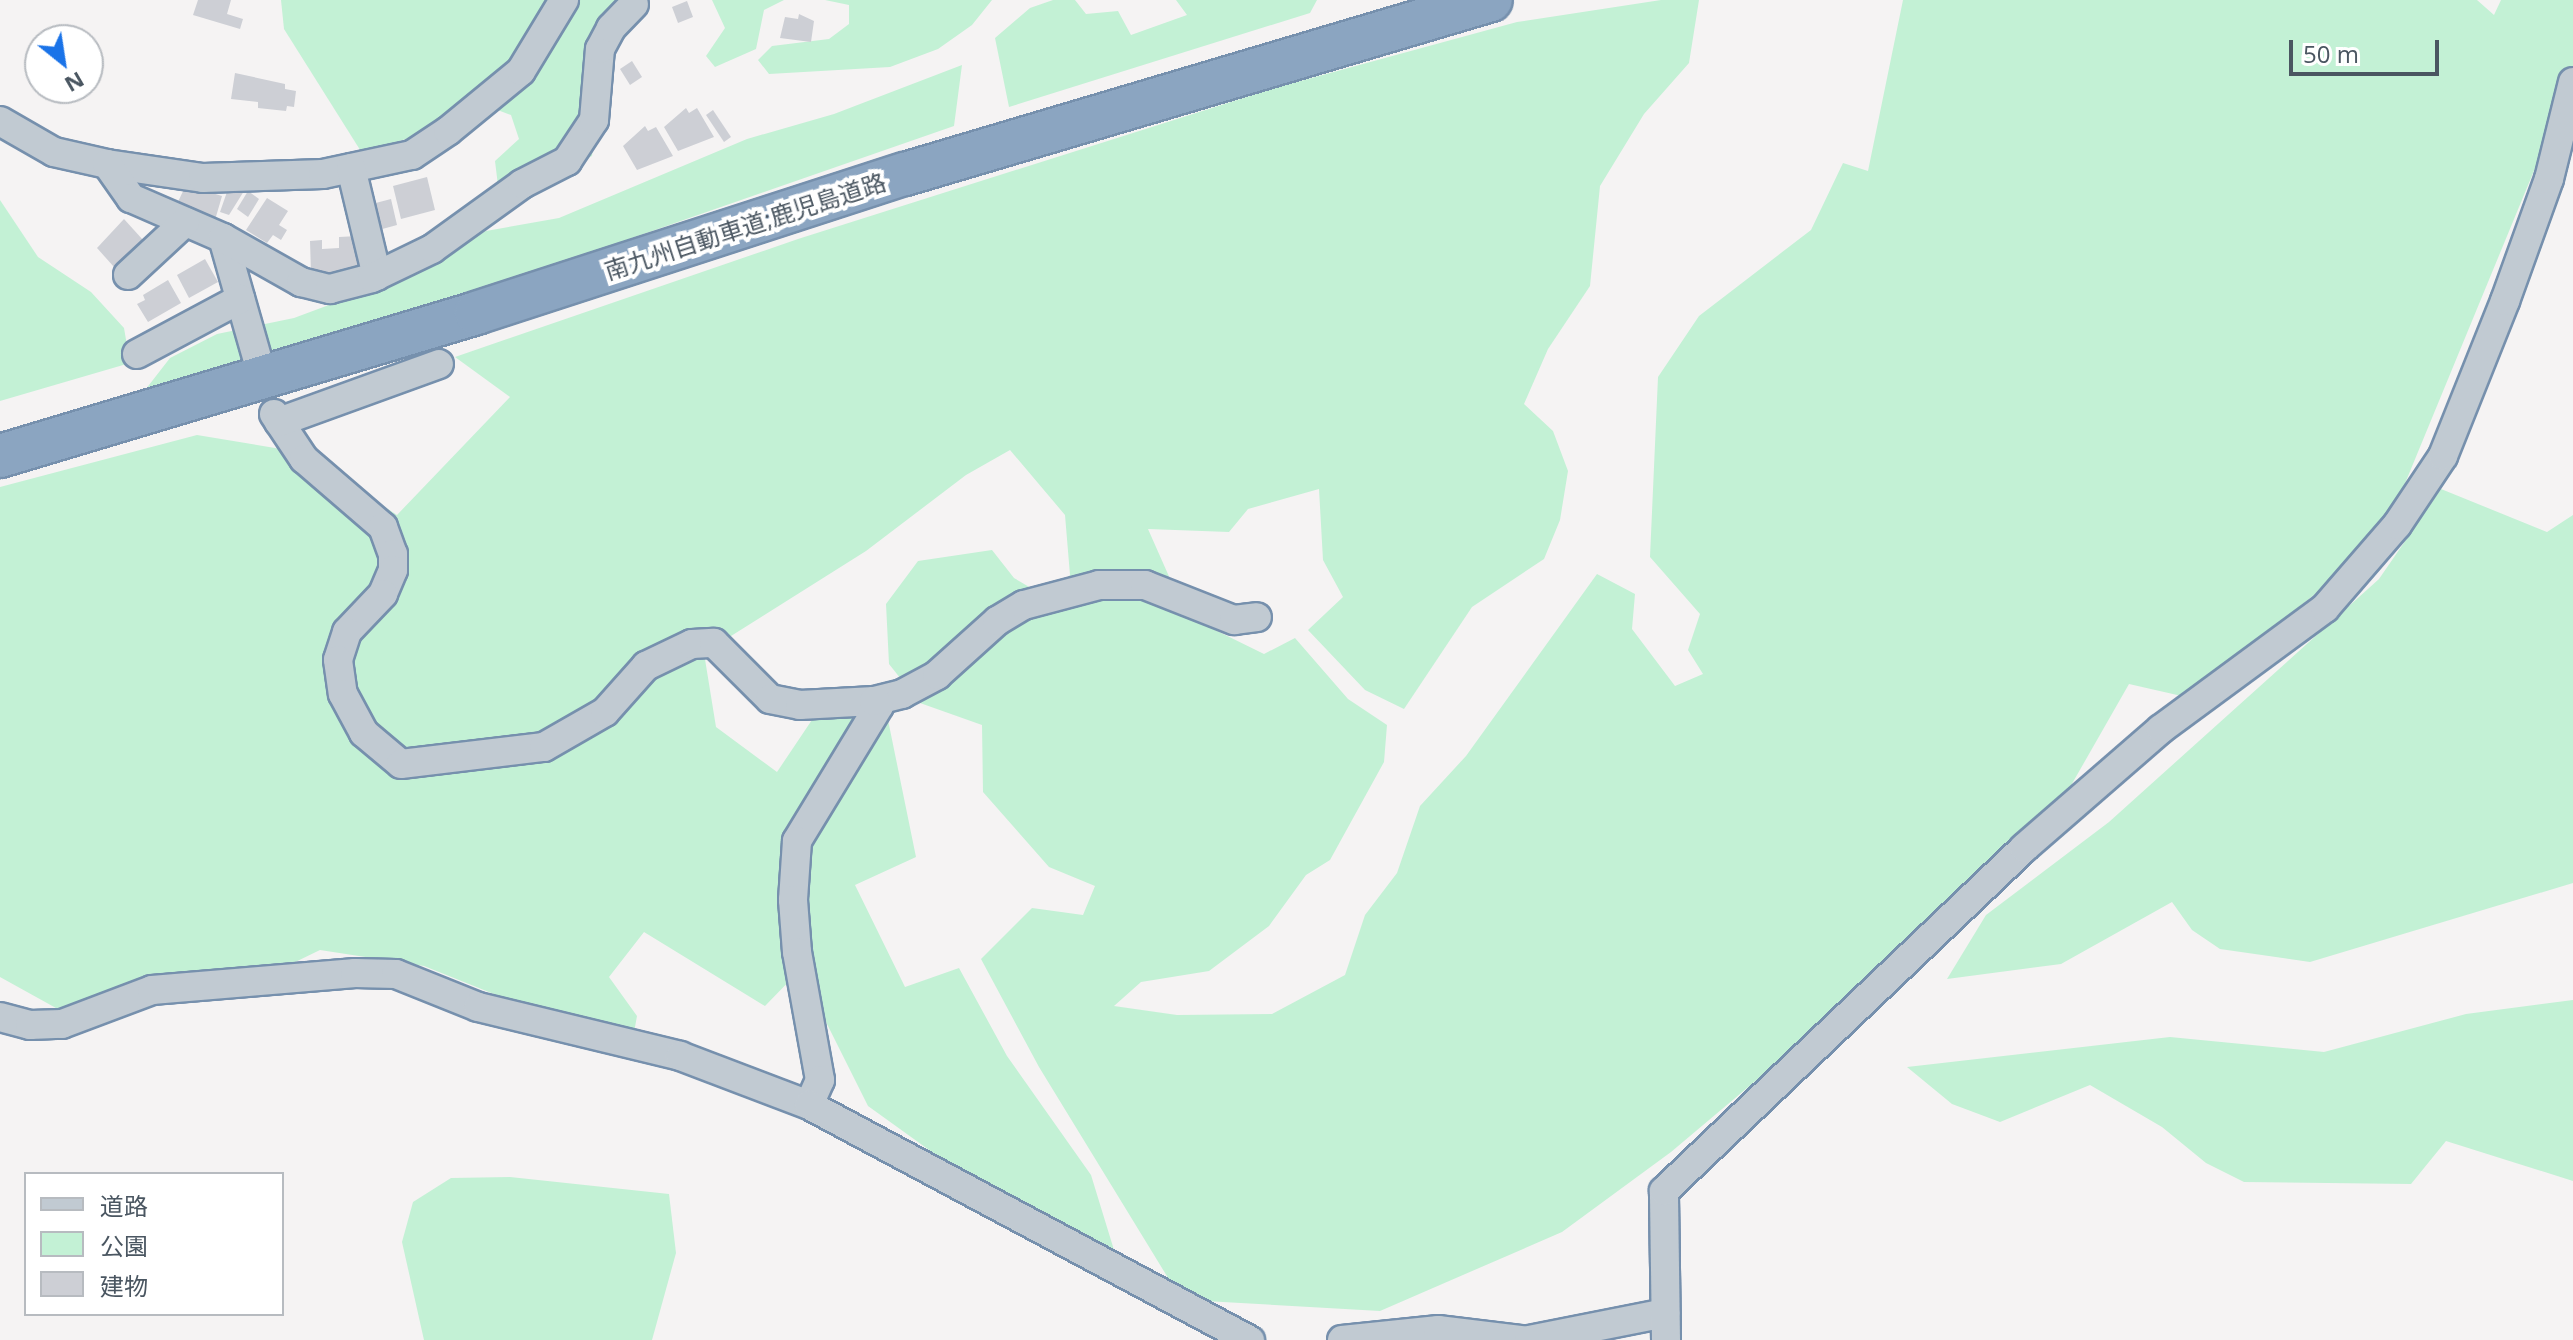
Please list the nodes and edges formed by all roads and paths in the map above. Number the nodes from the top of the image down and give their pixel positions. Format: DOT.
graph roads {
  1 [pos="564,0"];
  2 [pos="1491,0"];
  3 [pos="634,4"];
  4 [pos="2573,82"];
  5 [pos="0,121"];
  6 [pos="107,164"];
  7 [pos="351,168"];
  8 [pos="185,222"];
  9 [pos="223,238"];
  10 [pos="128,275"];
  11 [pos="377,276"];
  12 [pos="240,299"];
  13 [pos="137,354"];
  14 [pos="259,364"];
  15 [pos="439,364"];
  16 [pos="0,456"];
  17 [pos="1257,617"];
  18 [pos="874,701"];
  19 [pos="0,1017"];
  20 [pos="809,1105"];
  21 [pos="1666,1326"];
  22 [pos="1250,1340"];
  23 [pos="1342,1340"];
  24 [pos="1522,1340"];
  25 [pos="1529,1340"];
  1 -- 7 [label="street"];
  2 -- 16 [label="highway, 南九州自動車道;鹿児島道路"];
  3 -- 11 [label="street"];
  4 -- 21 [label="street"];
  5 -- 6 [label="street"];
  6 -- 7 [label="street"];
  6 -- 8 [label="street"];
  7 -- 11 [label="street"];
  8 -- 9 [label="street"];
  8 -- 10 [label="street"];
  9 -- 11 [label="street"];
  9 -- 12 [label="street"];
  12 -- 13 [label="street"];
  12 -- 14 [label="street"];
  15 -- 18 [label="street"];
  17 -- 18 [label="street"];
  18 -- 20 [label="street"];
  19 -- 20 [label="street"];
  20 -- 22 [label="street"];
  21 -- 25 [label="street"];
  23 -- 24 [label="street"];
}
